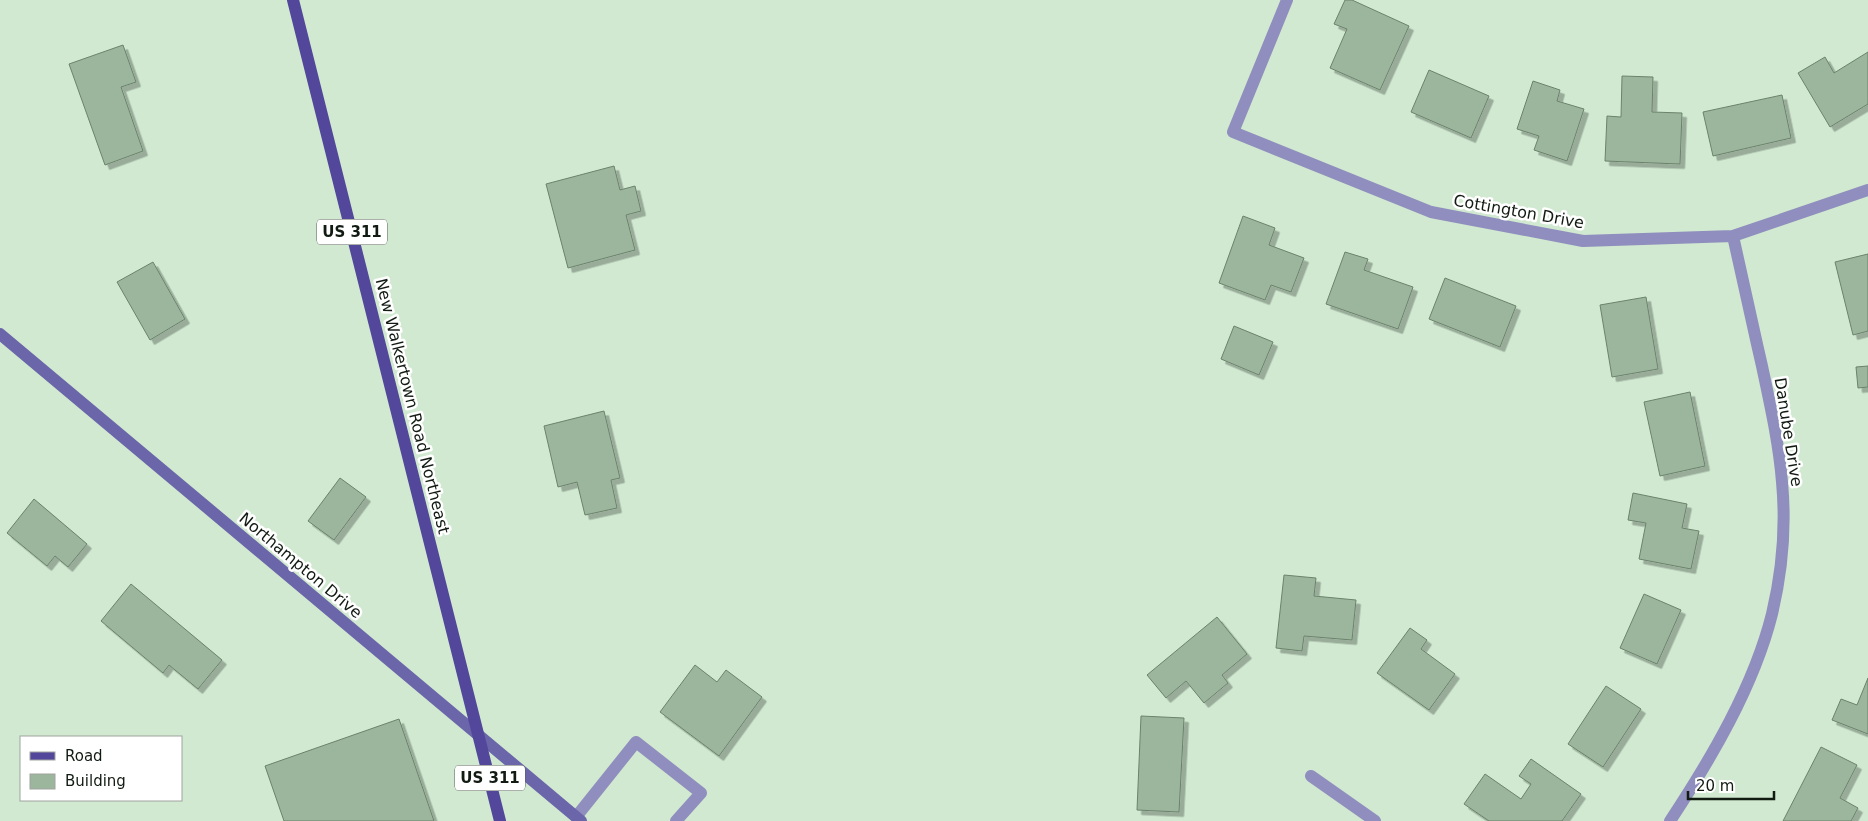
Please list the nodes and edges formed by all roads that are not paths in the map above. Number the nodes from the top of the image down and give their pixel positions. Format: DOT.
graph roads {
  1 [pos="293,0"];
  2 [pos="1287,0"];
  3 [pos="1868,190"];
  4 [pos="1733,236"];
  5 [pos="0,334"];
  6 [pos="480,736"];
  7 [pos="1311,776"];
  8 [pos="578,819"];
  9 [pos="500,821"];
  10 [pos="676,821"];
  11 [pos="1375,821"];
  12 [pos="1670,821"];
  1 -- 6 [label="main road, New Walkertown Road Northeast / US 311"];
  2 -- 4 [label="street, Cottington Drive"];
  3 -- 4 [label="street, Cottington Drive"];
  4 -- 12 [label="street, Danube Drive"];
  5 -- 6 [label="street, Northampton Drive"];
  6 -- 8 [label="street, Northampton Drive"];
  6 -- 9 [label="main road, New Walkertown Road Northeast / US 311"];
  7 -- 11 [label="street"];
  8 -- 10 [label="street"];
}
